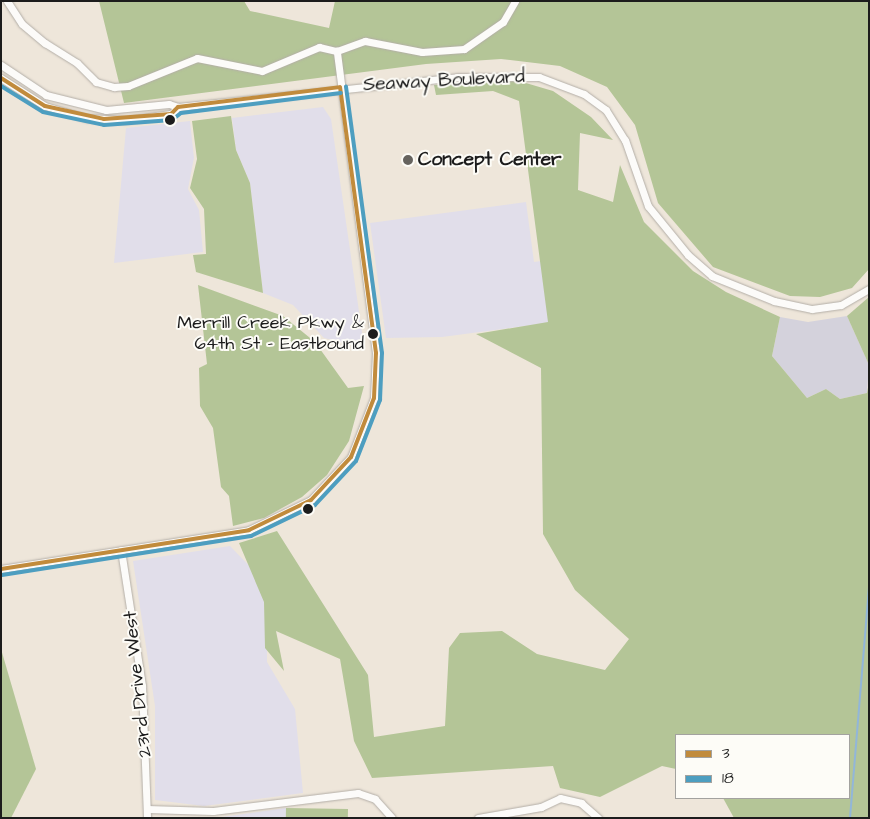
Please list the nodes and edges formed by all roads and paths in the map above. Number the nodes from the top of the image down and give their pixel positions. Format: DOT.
graph roads {
  1 [pos="8,1"];
  2 [pos="515,1"];
  3 [pos="337,51"];
  4 [pos="1,65"];
  5 [pos="1,78"];
  6 [pos="340,87"];
  7 [pos="178,107"];
  8 [pos="869,289"];
  9 [pos="121,550"];
  10 [pos="1,569"];
  11 [pos="147,809"];
  12 [pos="147,818"];
  13 [pos="392,818"];
  14 [pos="478,818"];
  15 [pos="598,818"];
  1 -- 3 [label="street"];
  2 -- 3 [label="street"];
  3 -- 6 [label="street"];
  4 -- 7 [label="street, Seaway Boulevard"];
  5 -- 7 [label="street, Seaway Boulevard"];
  6 -- 7 [label="street, Seaway Boulevard"];
  6 -- 8 [label="street, Seaway Boulevard"];
  6 -- 9 [label="street"];
  9 -- 10 [label="street"];
  9 -- 11 [label="street, 23rd Drive West"];
  11 -- 12 [label="street, 23rd Drive West"];
  11 -- 13 [label="street"];
  14 -- 15 [label="street"];
}
